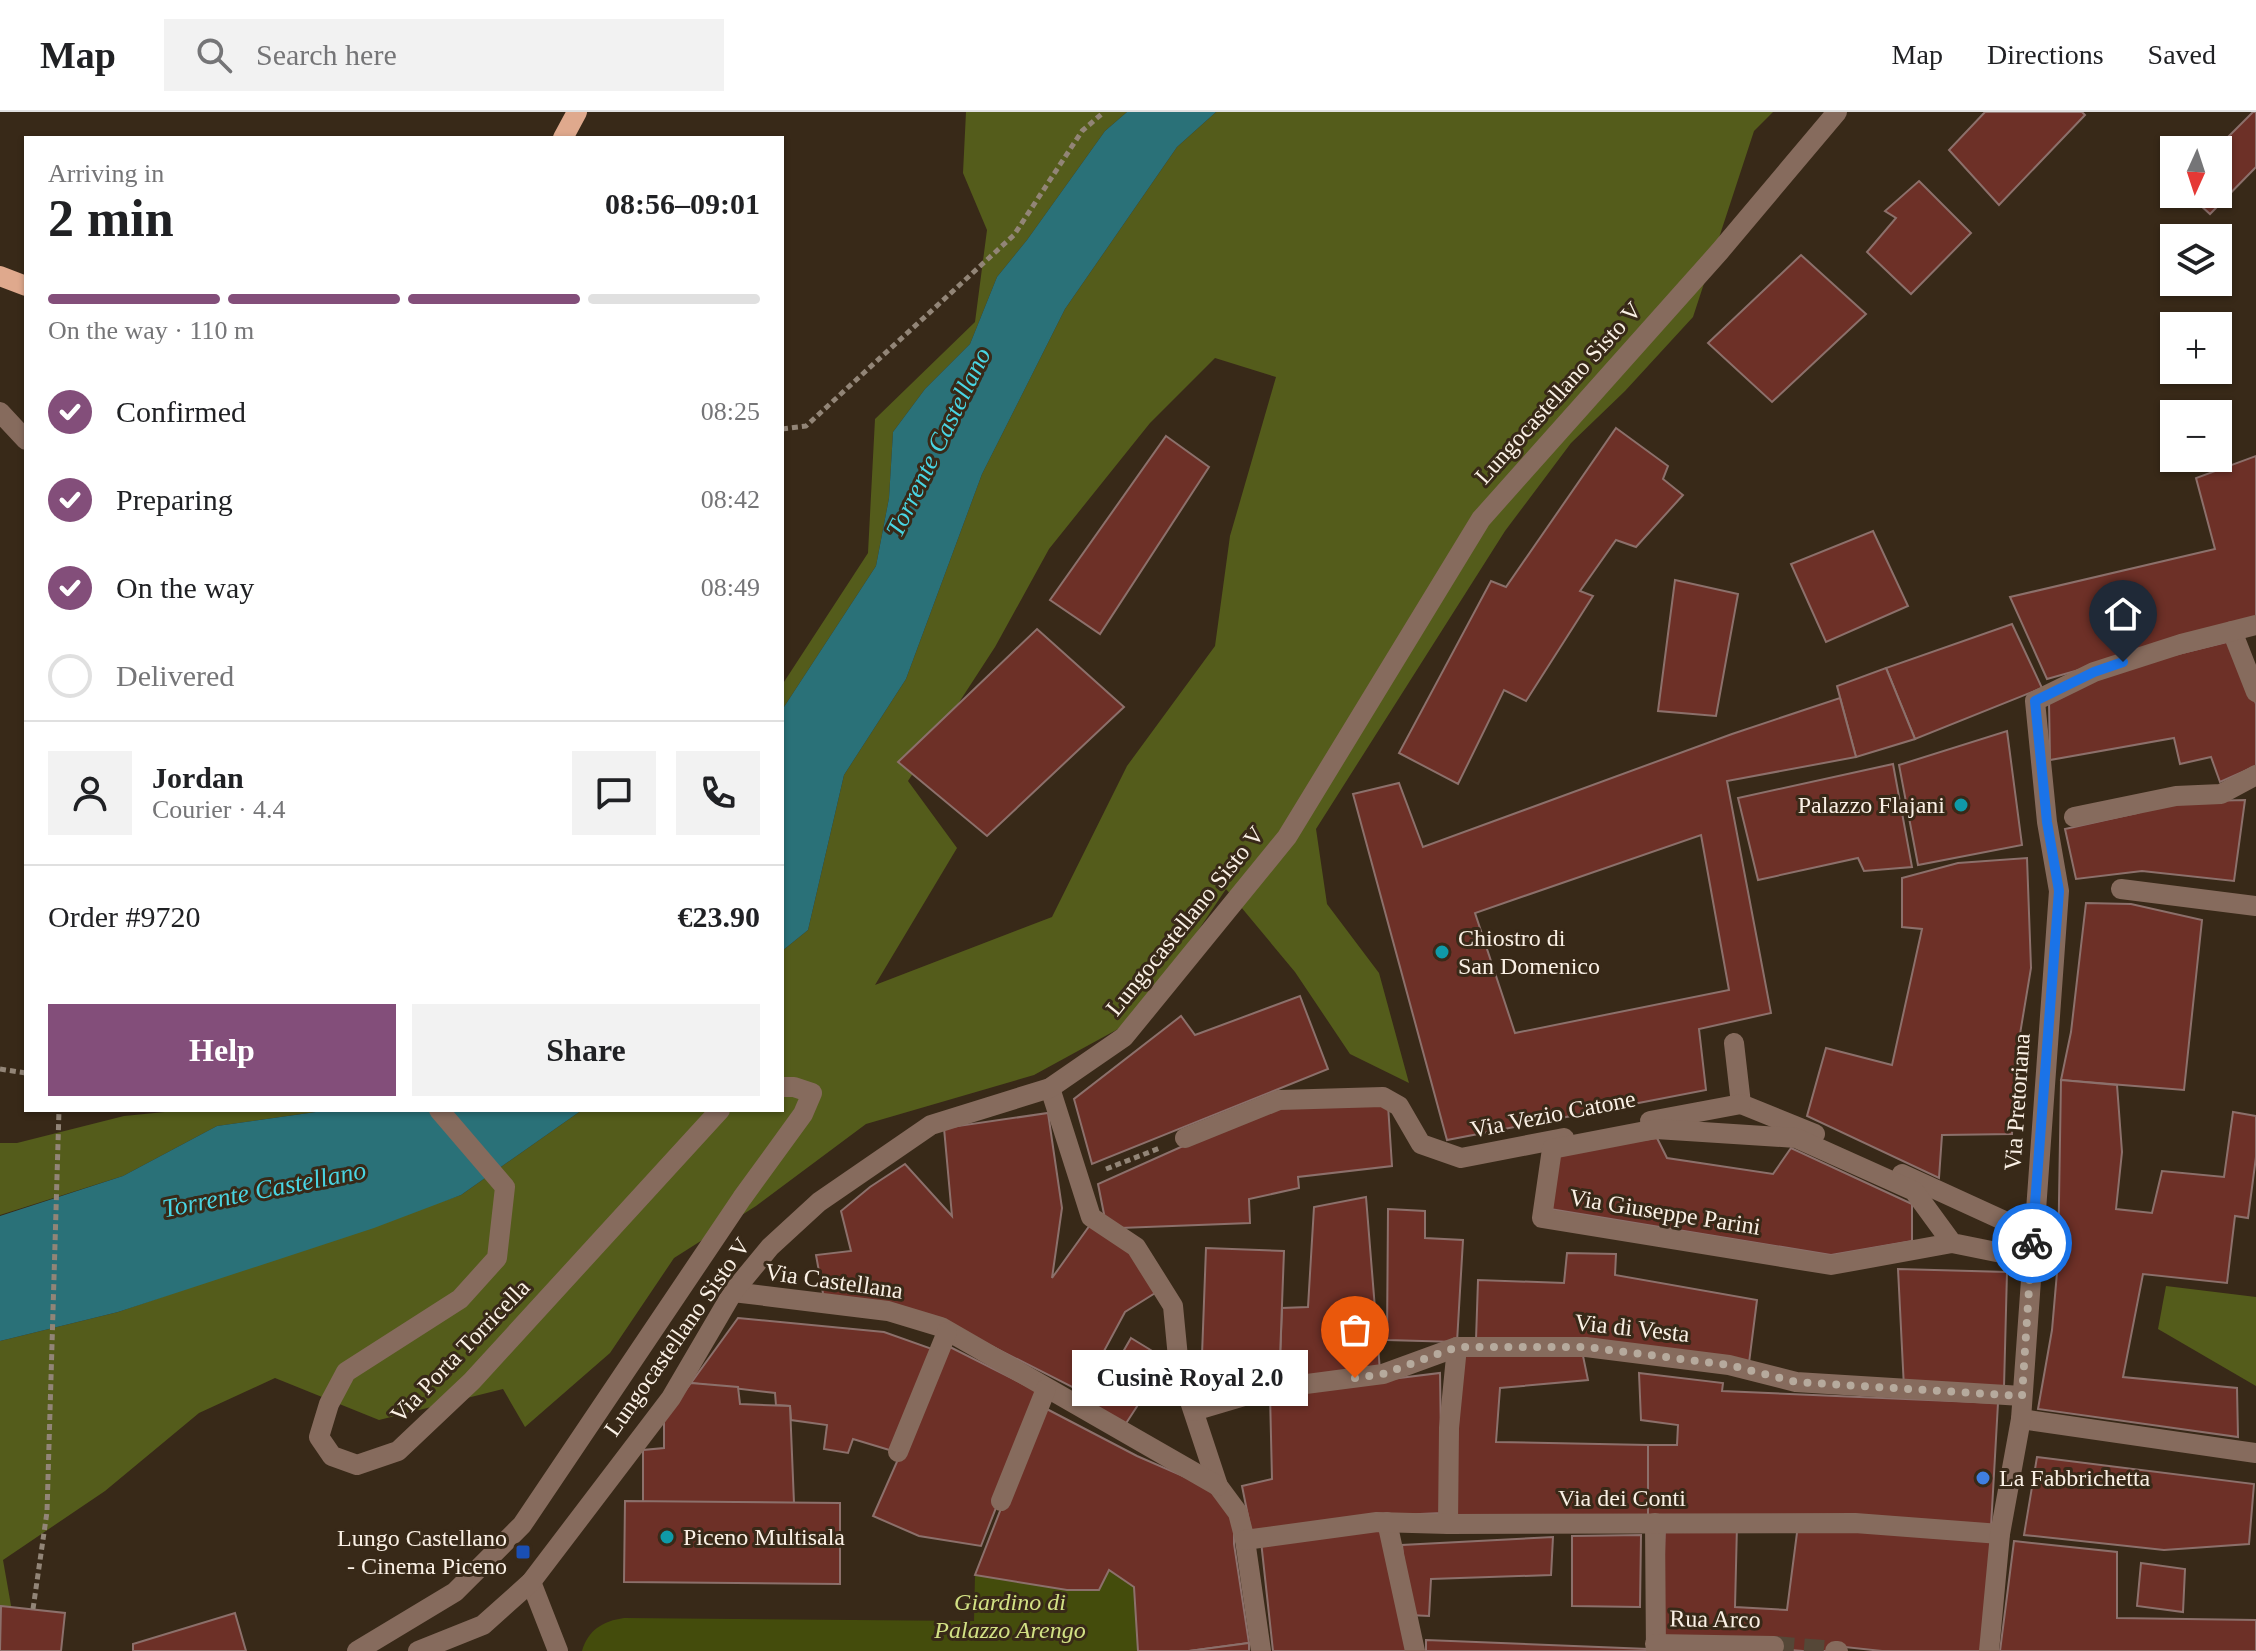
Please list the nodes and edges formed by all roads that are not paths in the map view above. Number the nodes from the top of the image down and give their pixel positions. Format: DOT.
graph roads {
  1 [pos="577,112"];
  2 [pos="1837,112"];
  3 [pos="564,136"];
  4 [pos="0,276"];
  5 [pos="24,285"];
  6 [pos="0,412"];
  7 [pos="24,438"];
  8 [pos="2256,625"];
  9 [pos="2232,631"];
  10 [pos="2256,692"];
  11 [pos="2256,775"];
  12 [pos="2074,817"];
  13 [pos="2121,889"];
  14 [pos="2256,906"];
  15 [pos="1734,1043"];
  16 [pos="784,1087"];
  17 [pos="1050,1088"];
  18 [pos="1741,1104"];
  19 [pos="441,1112"];
  20 [pos="718,1112"];
  21 [pos="1185,1138"];
  22 [pos="2033,1234"];
  23 [pos="1952,1243"];
  24 [pos="2031,1259"];
  25 [pos="733,1292"];
  26 [pos="947,1332"];
  27 [pos="1457,1347"];
  28 [pos="1046,1389"];
  29 [pos="2022,1396"];
  30 [pos="1194,1411"];
  31 [pos="2021,1419"];
  32 [pos="898,1452"];
  33 [pos="2256,1453"];
  34 [pos="1218,1486"];
  35 [pos="1001,1501"];
  36 [pos="1387,1522"];
  37 [pos="1655,1523"];
  38 [pos="1448,1524"];
  39 [pos="2000,1534"];
  40 [pos="1245,1540"];
  41 [pos="531,1582"];
  42 [pos="1774,1646"];
  43 [pos="1655,1648"];
  44 [pos="357,1651"];
  45 [pos="418,1651"];
  46 [pos="558,1651"];
  47 [pos="1261,1651"];
  48 [pos="1415,1651"];
  49 [pos="1989,1651"];
  1 -- 3 [label="main road"];
  2 -- 17 [label="street, Lungocastellano Sisto V"];
  4 -- 5 [label="main road"];
  6 -- 7 [label="street"];
  8 -- 9 [label="street"];
  9 -- 10 [label="street"];
  9 -- 22 [label="street, Via Pretoriana"];
  11 -- 12 [label="street"];
  13 -- 14 [label="street"];
  15 -- 18 [label="street"];
  16 -- 44 [label="street"];
  17 -- 25 [label="street, Lungocastellano Sisto V"];
  17 -- 30 [label="street"];
  18 -- 21 [label="street, Via Vezio Catone"];
  18 -- 22 [label="street"];
  19 -- 20 [label="street, Via Porta Torricella"];
  22 -- 24 [label="street, Via Pretoriana"];
  23 -- 23 [label="street, Via Giuseppe Parini"];
  23 -- 24 [label="street, Via Giuseppe Parini"];
  24 -- 29 [label="street, Via Pretoriana"];
  25 -- 26 [label="street, Via Castellana"];
  25 -- 41 [label="street, Lungocastellano Sisto V"];
  26 -- 28 [label="street, Via Castellana"];
  26 -- 32 [label="street"];
  27 -- 29 [label="street, Via di Vesta"];
  27 -- 30 [label="street, Via di Vesta"];
  27 -- 38 [label="street"];
  28 -- 34 [label="street, Via Castellana"];
  28 -- 35 [label="street"];
  29 -- 31 [label="street, Via Pretoriana"];
  30 -- 34 [label="street"];
  31 -- 33 [label="street"];
  31 -- 39 [label="street, Via Pretoriana"];
  34 -- 40 [label="street"];
  36 -- 38 [label="street, Via dei Conti"];
  36 -- 40 [label="street, Via dei Conti"];
  36 -- 48 [label="street"];
  37 -- 38 [label="street, Via dei Conti"];
  37 -- 39 [label="street, Via dei Conti"];
  37 -- 43 [label="street"];
  39 -- 49 [label="street, Via Pretoriana"];
  40 -- 47 [label="street"];
  41 -- 45 [label="street, Lungocastellano Sisto V"];
  41 -- 46 [label="street"];
  42 -- 43 [label="street, Rua Arco"];
}
